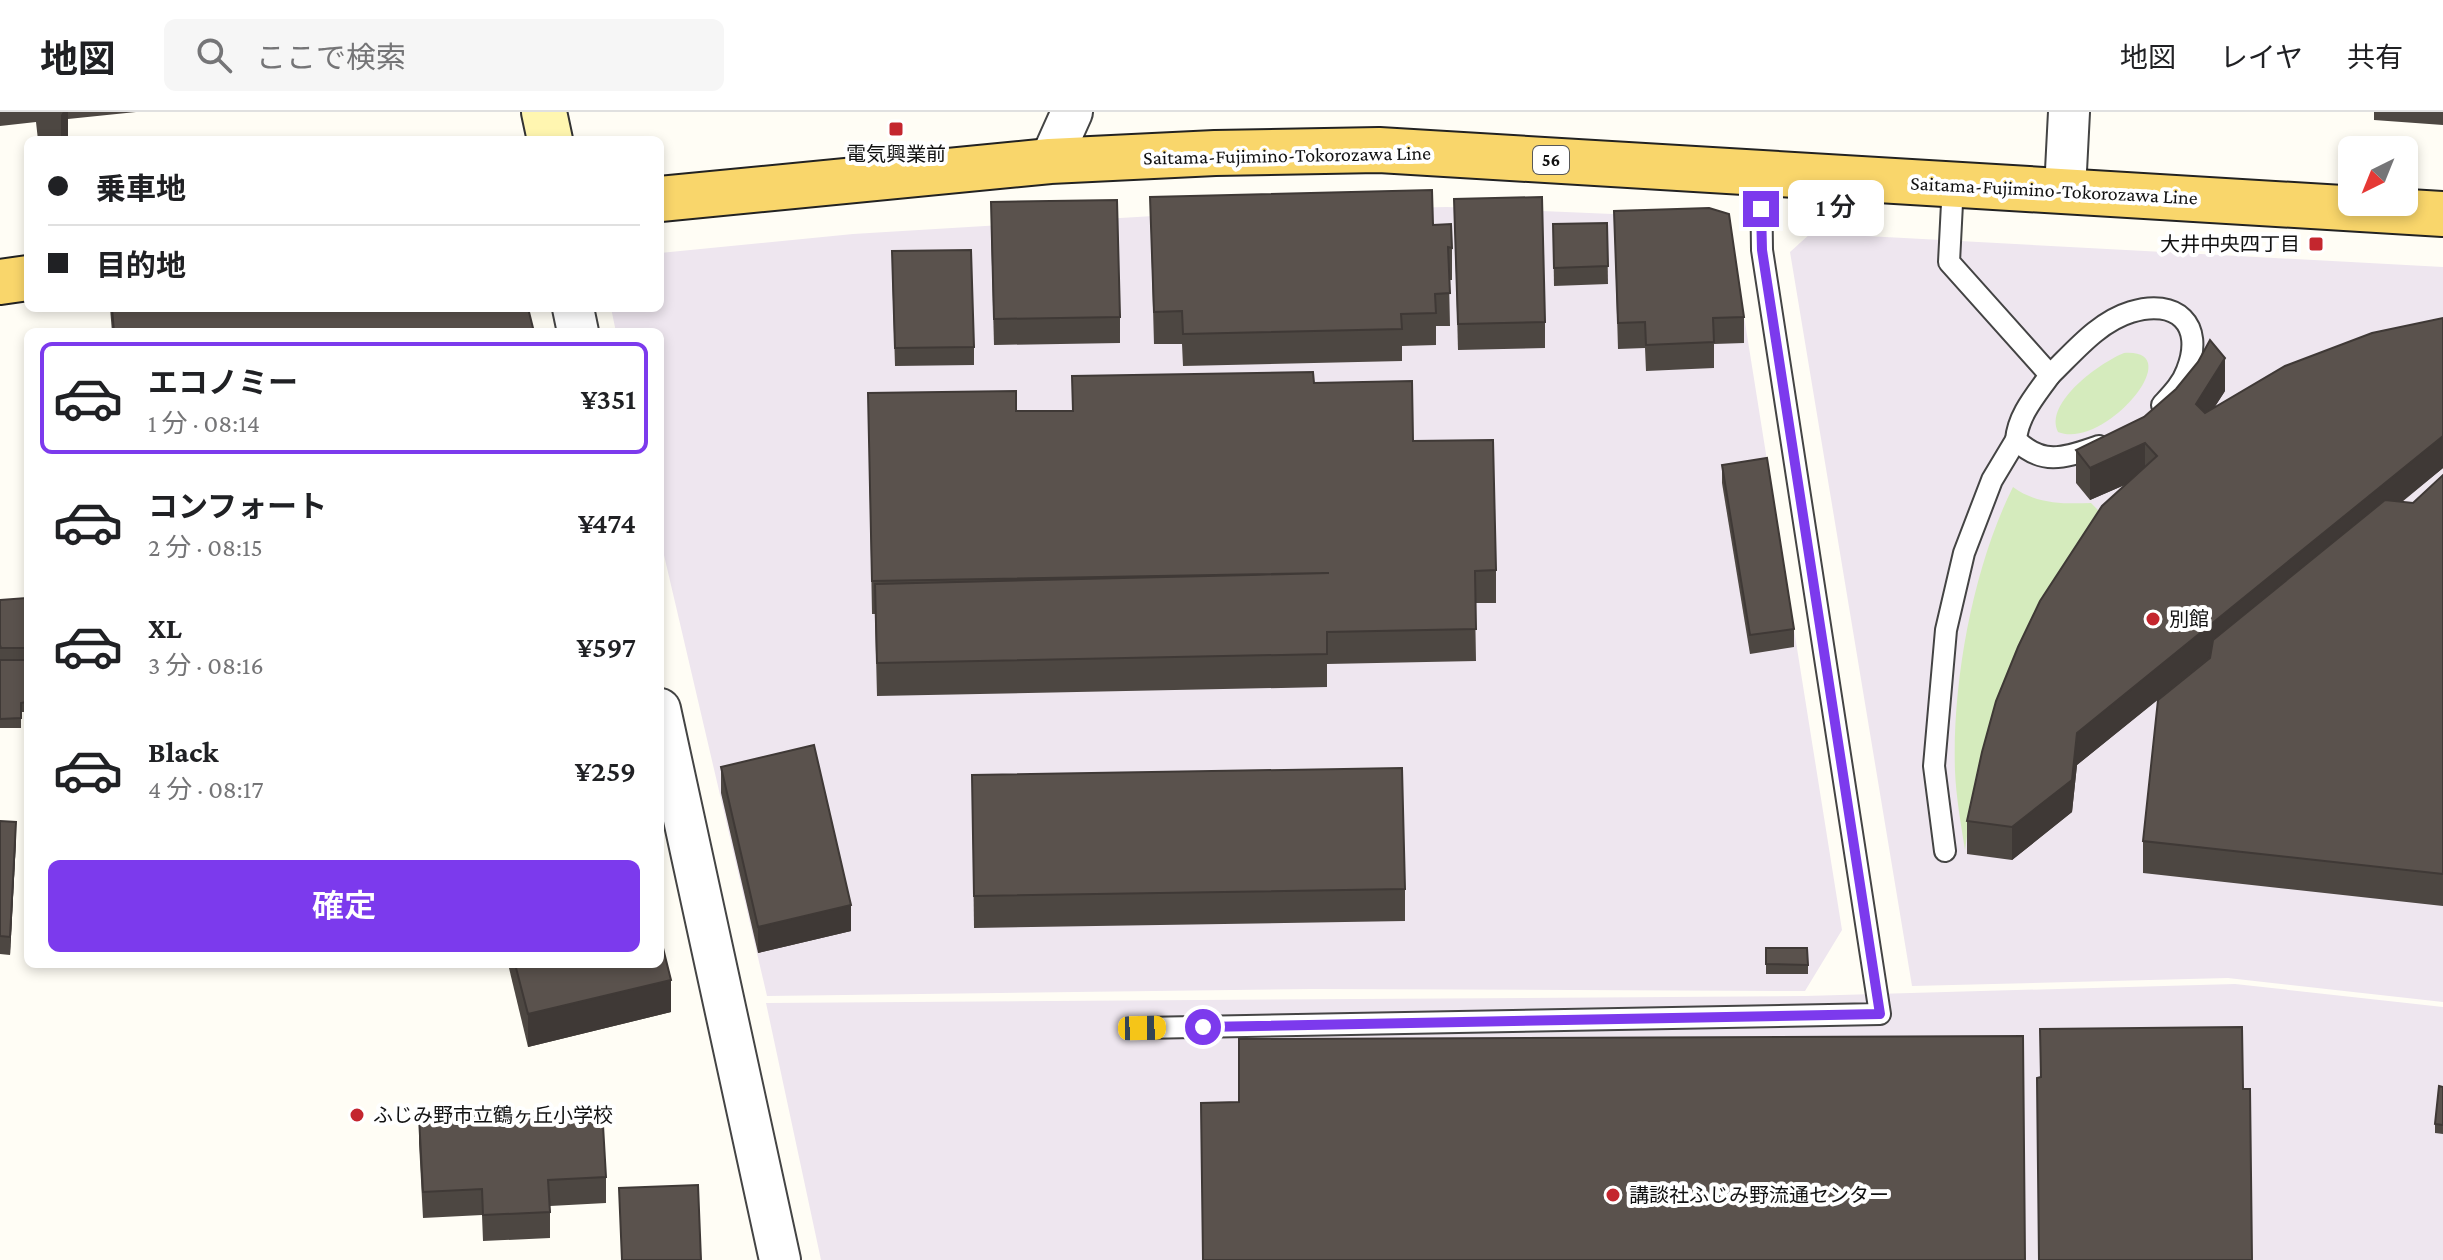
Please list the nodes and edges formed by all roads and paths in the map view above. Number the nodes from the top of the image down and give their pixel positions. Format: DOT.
graph roads {
  1 [pos="544,112"];
  2 [pos="1072,112"];
  3 [pos="2069,112"];
  4 [pos="549,136"];
  5 [pos="1050,161"];
  6 [pos="1761,172"];
  7 [pos="1953,184"];
  8 [pos="2065,190"];
  9 [pos="664,199"];
  10 [pos="2443,214"];
  11 [pos="24,279"];
  12 [pos="0,282"];
  13 [pos="2050,375"];
  14 [pos="2147,418"];
  15 [pos="2115,438"];
  16 [pos="2016,440"];
  17 [pos="664,727"];
  18 [pos="1945,851"];
  19 [pos="1142,1028"];
  20 [pos="780,1260"];
  1 -- 4 [label="street"];
  2 -- 5 [label="street"];
  3 -- 8 [label="street"];
  5 -- 6 [label="main road, Saitama-Fujimino-Tokorozawa Line / 56"];
  5 -- 9 [label="main road, Saitama-Fujimino-Tokorozawa Line / 56"];
  6 -- 7 [label="main road, Saitama-Fujimino-Tokorozawa Line / 56"];
  6 -- 19 [label="lane"];
  7 -- 8 [label="main road, Saitama-Fujimino-Tokorozawa Line / 56"];
  7 -- 13 [label="lane"];
  8 -- 10 [label="main road, Saitama-Fujimino-Tokorozawa Line / 56"];
  11 -- 12 [label="main road"];
  13 -- 14 [label="lane"];
  13 -- 16 [label="lane"];
  15 -- 16 [label="lane"];
  16 -- 18 [label="lane"];
  17 -- 20 [label="street"];
}
